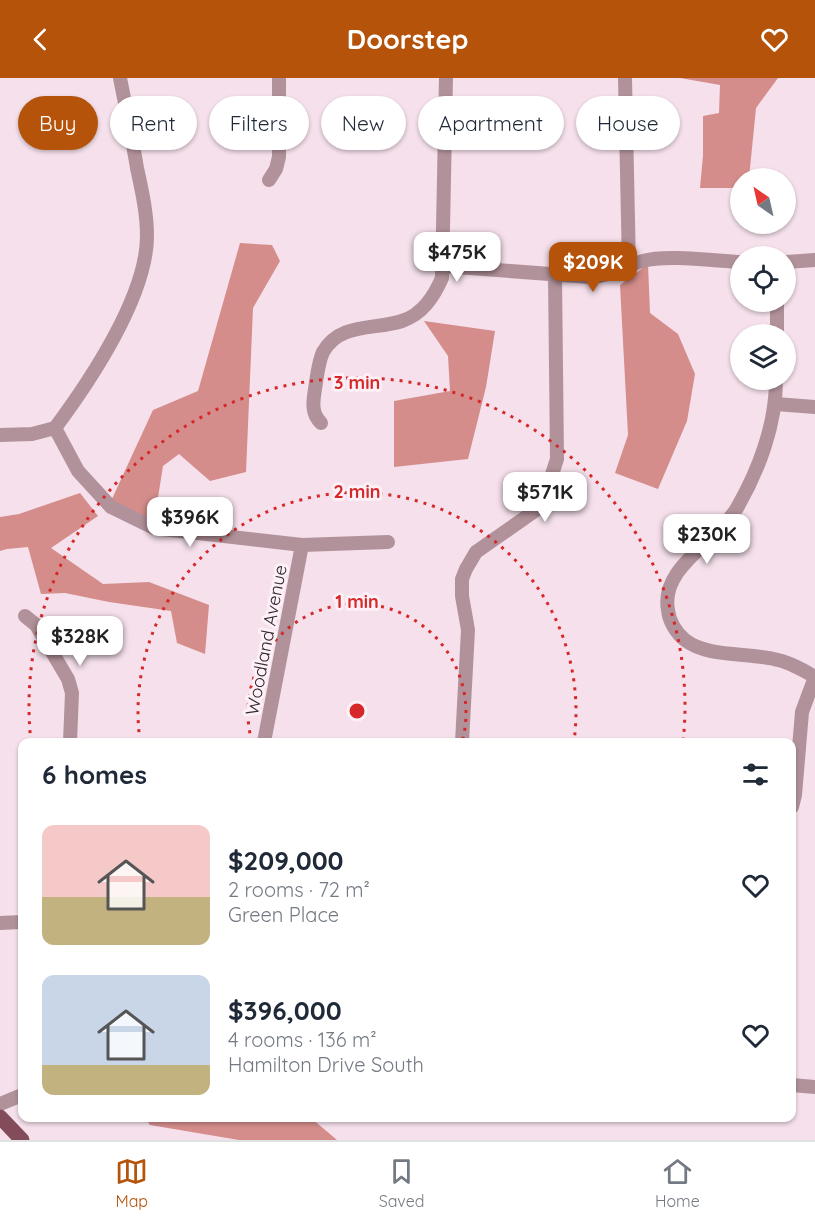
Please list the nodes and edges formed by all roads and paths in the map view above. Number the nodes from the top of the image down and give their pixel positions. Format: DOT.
graph roads {
  1 [pos="120,78"];
  2 [pos="279,78"];
  3 [pos="446,78"];
  4 [pos="625,78"];
  5 [pos="269,180"];
  6 [pos="815,260"];
  7 [pos="730,261"];
  8 [pos="796,261"];
  9 [pos="443,266"];
  10 [pos="629,267"];
  11 [pos="555,275"];
  12 [pos="776,390"];
  13 [pos="776,404"];
  14 [pos="815,407"];
  15 [pos="321,423"];
  16 [pos="55,428"];
  17 [pos="0,435"];
  18 [pos="388,542"];
  19 [pos="302,545"];
  20 [pos="25,616"];
  21 [pos="815,677"];
  22 [pos="70,738"];
  23 [pos="265,738"];
  24 [pos="462,738"];
  25 [pos="796,783"];
  26 [pos="18,922"];
  27 [pos="0,923"];
  28 [pos="796,1085"];
  29 [pos="815,1087"];
  30 [pos="18,1097"];
  31 [pos="0,1104"];
  32 [pos="0,1117"];
  33 [pos="22,1140"];
  1 -- 16 [label="street"];
  2 -- 5 [label="street"];
  3 -- 9 [label="street"];
  4 -- 10 [label="street"];
  6 -- 8 [label="street"];
  7 -- 10 [label="street"];
  9 -- 11 [label="street"];
  9 -- 15 [label="street"];
  10 -- 11 [label="street"];
  11 -- 24 [label="street"];
  12 -- 13 [label="street"];
  13 -- 14 [label="street"];
  13 -- 21 [label="street"];
  16 -- 17 [label="street"];
  16 -- 19 [label="street"];
  18 -- 19 [label="street"];
  19 -- 23 [label="street, Woodland Avenue"];
  20 -- 22 [label="street"];
  21 -- 25 [label="street"];
  26 -- 27 [label="street"];
  28 -- 29 [label="street"];
  30 -- 31 [label="street"];
  32 -- 33 [label="main road"];
}
